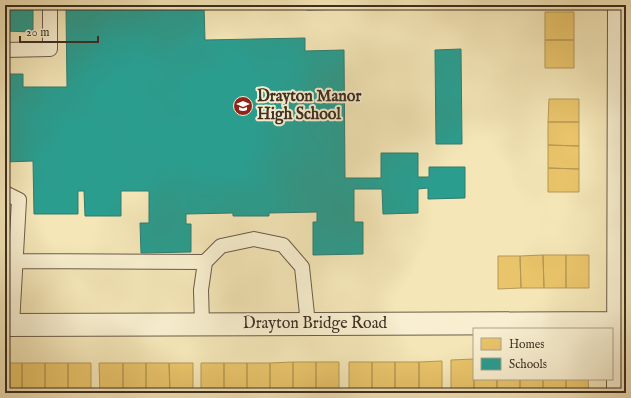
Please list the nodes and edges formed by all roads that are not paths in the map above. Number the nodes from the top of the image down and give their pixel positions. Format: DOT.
graph roads {
  1 [pos="50,5"];
  2 [pos="619,5"];
  3 [pos="5,50"];
  4 [pos="622,54"];
  5 [pos="5,193"];
  6 [pos="16,261"];
  7 [pos="205,262"];
  8 [pos="622,323"];
  9 [pos="202,324"];
  10 [pos="308,324"];
  11 [pos="9,325"];
  12 [pos="618,393"];
  1 -- 3 [label="lane"];
  2 -- 4 [label="street"];
  4 -- 8 [label="street"];
  5 -- 6 [label="lane"];
  6 -- 7 [label="lane"];
  6 -- 11 [label="lane"];
  7 -- 9 [label="lane"];
  7 -- 10 [label="lane"];
  8 -- 10 [label="street, Drayton Bridge Road"];
  8 -- 12 [label="street"];
  9 -- 10 [label="street, Drayton Bridge Road"];
  9 -- 11 [label="street, Drayton Bridge Road"];
}
